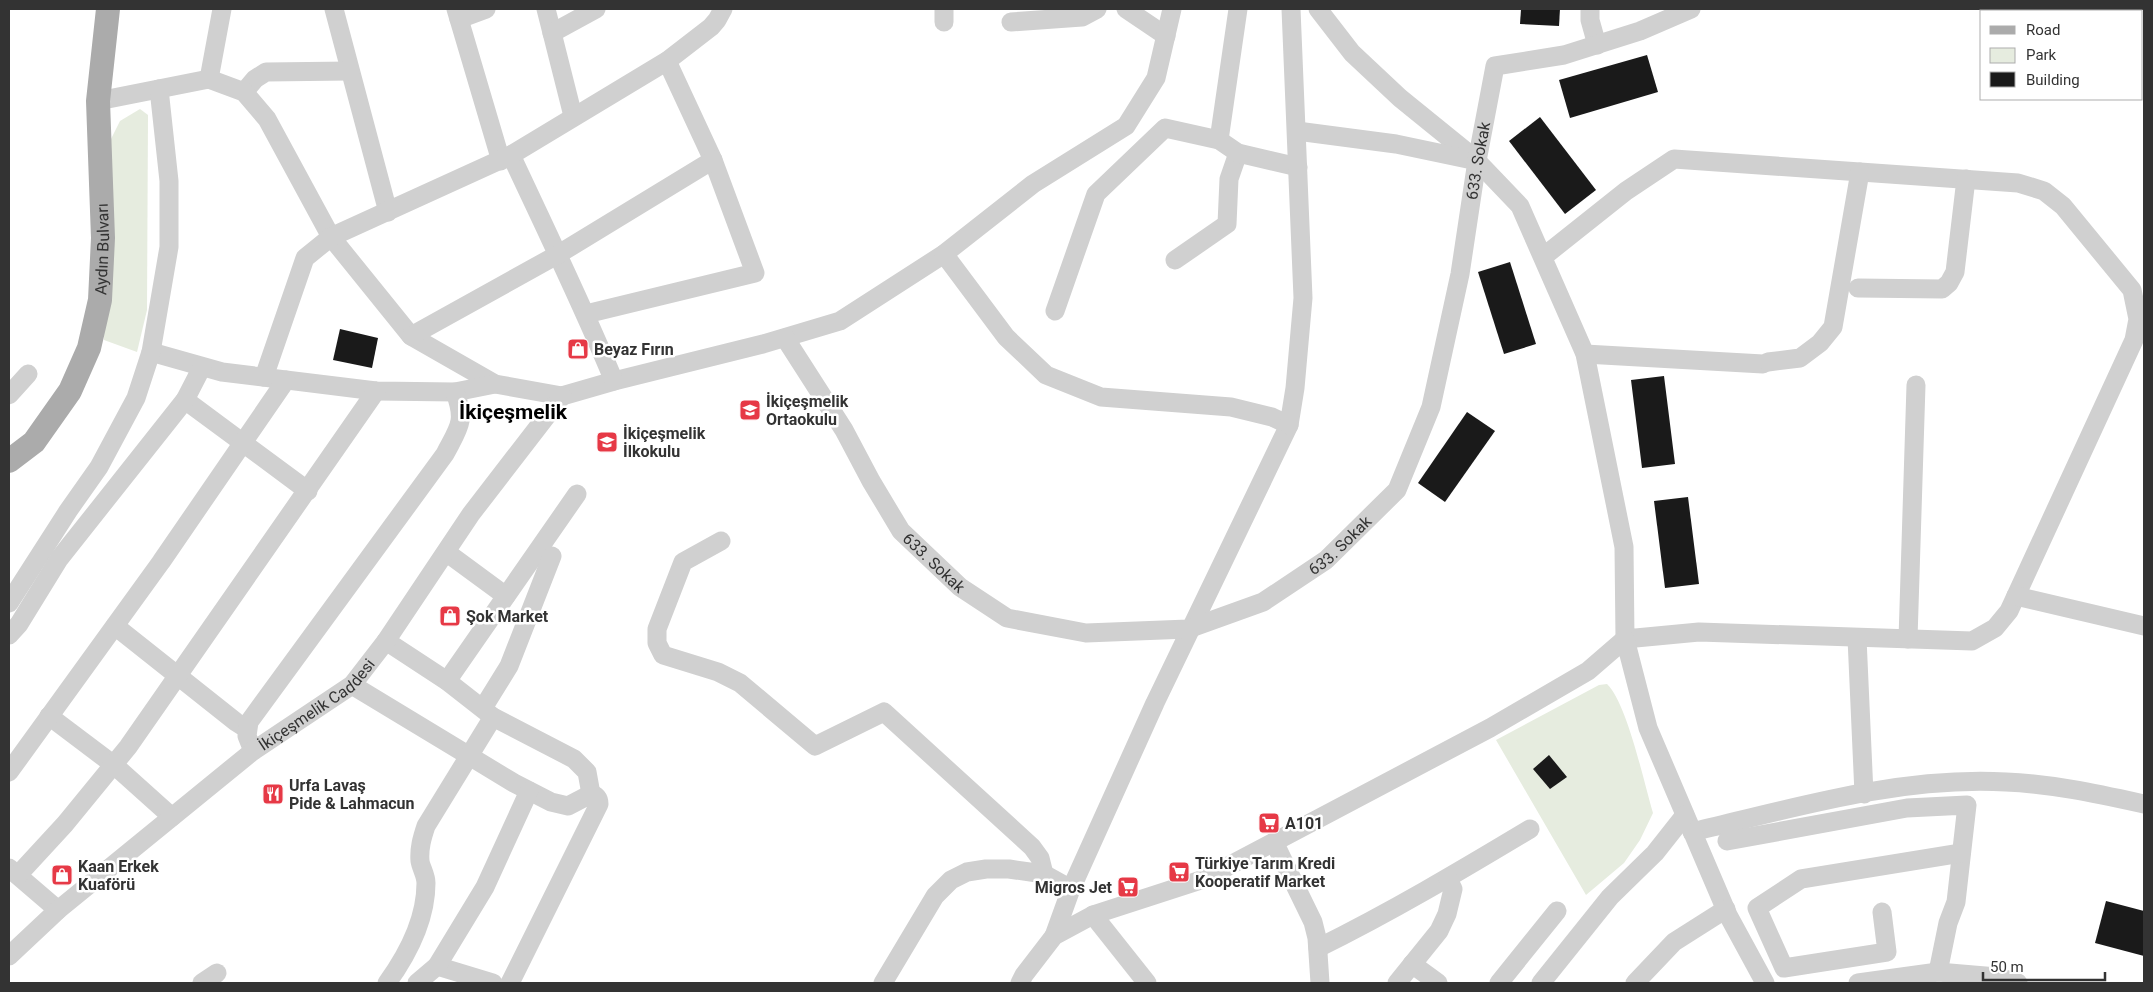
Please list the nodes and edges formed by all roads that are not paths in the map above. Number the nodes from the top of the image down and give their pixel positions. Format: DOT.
graph roads {
  1 [pos="108,9"];
  2 [pos="222,9"];
  3 [pos="334,9"];
  4 [pos="486,9"];
  5 [pos="546,9"];
  6 [pos="596,9"];
  7 [pos="723,9"];
  8 [pos="1097,9"];
  9 [pos="1126,9"];
  10 [pos="1172,9"];
  11 [pos="1238,9"];
  12 [pos="1292,9"];
  13 [pos="1318,9"];
  14 [pos="1590,9"];
  15 [pos="1691,9"];
  16 [pos="457,14"];
  17 [pos="1011,22"];
  18 [pos="552,33"];
  19 [pos="1166,36"];
  20 [pos="1597,45"];
  21 [pos="667,60"];
  22 [pos="350,71"];
  23 [pos="208,79"];
  24 [pos="159,89"];
  25 [pos="244,92"];
  26 [pos="98,100"];
  27 [pos="573,116"];
  28 [pos="1296,131"];
  29 [pos="1219,140"];
  30 [pos="1238,153"];
  31 [pos="506,158"];
  32 [pos="713,160"];
  33 [pos="1477,161"];
  34 [pos="1298,167"];
  35 [pos="1860,172"];
  36 [pos="1966,179"];
  37 [pos="388,212"];
  38 [pos="330,237"];
  39 [pos="557,254"];
  40 [pos="944,254"];
  41 [pos="1543,257"];
  42 [pos="1175,260"];
  43 [pos="1858,288"];
  44 [pos="1055,311"];
  45 [pos="586,314"];
  46 [pos="411,336"];
  47 [pos="785,338"];
  48 [pos="152,352"];
  49 [pos="1584,354"];
  50 [pos="202,366"];
  51 [pos="28,374"];
  52 [pos="264,377"];
  53 [pos="286,380"];
  54 [pos="614,381"];
  55 [pos="494,384"];
  56 [pos="1916,385"];
  57 [pos="376,391"];
  58 [pos="455,392"];
  59 [pos="9,395"];
  60 [pos="562,396"];
  61 [pos="185,400"];
  62 [pos="1289,426"];
  63 [pos="242,443"];
  64 [pos="9,461"];
  65 [pos="308,490"];
  66 [pos="577,494"];
  67 [pos="721,541"];
  68 [pos="446,552"];
  69 [pos="552,556"];
  70 [pos="506,596"];
  71 [pos="2016,596"];
  72 [pos="9,603"];
  73 [pos="115,626"];
  74 [pos="2144,626"];
  75 [pos="1188,629"];
  76 [pos="9,636"];
  77 [pos="1857,638"];
  78 [pos="1625,639"];
  79 [pos="1908,639"];
  80 [pos="386,641"];
  81 [pos="179,675"];
  82 [pos="447,681"];
  83 [pos="352,685"];
  84 [pos="488,713"];
  85 [pos="49,716"];
  86 [pos="247,729"];
  87 [pos="253,751"];
  88 [pos="470,756"];
  89 [pos="114,765"];
  90 [pos="9,772"];
  91 [pos="529,791"];
  92 [pos="591,794"];
  93 [pos="1864,794"];
  94 [pos="2144,804"];
  95 [pos="172,817"];
  96 [pos="1689,823"];
  97 [pos="1530,830"];
  98 [pos="1727,841"];
  99 [pos="1274,842"];
  100 [pos="1961,853"];
  101 [pos="13,871"];
  102 [pos="1044,874"];
  103 [pos="1448,879"];
  104 [pos="1071,889"];
  105 [pos="1726,909"];
  106 [pos="58,910"];
  107 [pos="1558,911"];
  108 [pos="1882,912"];
  109 [pos="1093,914"];
  110 [pos="1054,936"];
  111 [pos="1318,948"];
  112 [pos="9,956"];
  113 [pos="1412,964"];
  114 [pos="437,966"];
  115 [pos="1938,972"];
  116 [pos="387,983"];
  117 [pos="417,983"];
  118 [pos="493,983"];
  119 [pos="510,983"];
  120 [pos="883,983"];
  121 [pos="1020,983"];
  122 [pos="1147,983"];
  123 [pos="1320,983"];
  124 [pos="1398,983"];
  125 [pos="1438,983"];
  126 [pos="1499,983"];
  127 [pos="1541,983"];
  128 [pos="1635,983"];
  129 [pos="1765,983"];
  130 [pos="1858,983"];
  131 [pos="2018,983"];
  1 -- 26 [label="main road, Aydın Bulvarı"];
  2 -- 23 [label="street"];
  3 -- 22 [label="street"];
  4 -- 16 [label="street"];
  5 -- 18 [label="street"];
  6 -- 18 [label="street"];
  7 -- 21 [label="street"];
  8 -- 17 [label="street"];
  9 -- 19 [label="street"];
  10 -- 19 [label="street"];
  11 -- 29 [label="street"];
  12 -- 28 [label="street"];
  13 -- 33 [label="street"];
  14 -- 20 [label="street"];
  15 -- 20 [label="street, 633. Sokak"];
  16 -- 31 [label="street"];
  18 -- 27 [label="street"];
  19 -- 40 [label="street"];
  20 -- 33 [label="street, 633. Sokak"];
  21 -- 27 [label="street"];
  21 -- 32 [label="street"];
  22 -- 25 [label="street"];
  22 -- 37 [label="street"];
  23 -- 24 [label="street"];
  23 -- 25 [label="street"];
  24 -- 26 [label="street"];
  24 -- 48 [label="street"];
  25 -- 38 [label="street"];
  26 -- 64 [label="main road, Aydın Bulvarı"];
  27 -- 31 [label="street"];
  28 -- 33 [label="street"];
  28 -- 34 [label="street"];
  29 -- 30 [label="street"];
  29 -- 44 [label="street"];
  30 -- 34 [label="street"];
  30 -- 42 [label="street"];
  31 -- 37 [label="street"];
  31 -- 39 [label="street"];
  32 -- 39 [label="street"];
  32 -- 45 [label="street"];
  33 -- 41 [label="street"];
  33 -- 75 [label="street, 633. Sokak"];
  34 -- 62 [label="street"];
  35 -- 36 [label="street"];
  35 -- 41 [label="street"];
  35 -- 49 [label="street"];
  36 -- 43 [label="street"];
  36 -- 71 [label="street"];
  37 -- 38 [label="street"];
  38 -- 46 [label="street"];
  38 -- 52 [label="street"];
  39 -- 45 [label="street"];
  39 -- 46 [label="street"];
  40 -- 47 [label="street"];
  40 -- 62 [label="street"];
  41 -- 49 [label="street"];
  45 -- 54 [label="street"];
  46 -- 55 [label="street"];
  47 -- 54 [label="street"];
  47 -- 75 [label="street, 633. Sokak"];
  48 -- 50 [label="street"];
  48 -- 72 [label="street"];
  49 -- 78 [label="street"];
  50 -- 52 [label="street"];
  50 -- 61 [label="street"];
  51 -- 59 [label="street"];
  52 -- 53 [label="street"];
  53 -- 57 [label="street"];
  53 -- 63 [label="street"];
  54 -- 60 [label="street"];
  55 -- 58 [label="street"];
  55 -- 60 [label="street"];
  56 -- 79 [label="street"];
  57 -- 58 [label="street"];
  57 -- 65 [label="street"];
  58 -- 86 [label="street"];
  60 -- 68 [label="street, İkiçeşmelik Caddesi"];
  61 -- 63 [label="street"];
  61 -- 76 [label="street"];
  62 -- 75 [label="street"];
  63 -- 65 [label="street"];
  63 -- 73 [label="street"];
  65 -- 81 [label="street"];
  66 -- 70 [label="street"];
  67 -- 102 [label="street"];
  68 -- 70 [label="street"];
  68 -- 80 [label="street, İkiçeşmelik Caddesi"];
  69 -- 84 [label="street"];
  70 -- 82 [label="street"];
  71 -- 74 [label="street"];
  71 -- 79 [label="street"];
  73 -- 81 [label="street"];
  73 -- 85 [label="street"];
  75 -- 104 [label="street"];
  77 -- 78 [label="street"];
  77 -- 79 [label="street"];
  77 -- 93 [label="street"];
  78 -- 96 [label="street"];
  78 -- 99 [label="street"];
  80 -- 82 [label="street"];
  80 -- 83 [label="street, İkiçeşmelik Caddesi"];
  81 -- 86 [label="street"];
  81 -- 89 [label="street"];
  82 -- 84 [label="street"];
  83 -- 87 [label="street, İkiçeşmelik Caddesi"];
  83 -- 88 [label="street"];
  84 -- 88 [label="street"];
  84 -- 92 [label="street"];
  85 -- 89 [label="street"];
  85 -- 90 [label="street"];
  86 -- 87 [label="street"];
  87 -- 95 [label="street, İkiçeşmelik Caddesi"];
  88 -- 91 [label="street"];
  88 -- 116 [label="street"];
  89 -- 95 [label="street"];
  89 -- 101 [label="street"];
  91 -- 92 [label="street"];
  91 -- 114 [label="street"];
  92 -- 119 [label="street"];
  93 -- 94 [label="street"];
  93 -- 96 [label="street"];
  95 -- 106 [label="street, İkiçeşmelik Caddesi"];
  96 -- 105 [label="street"];
  96 -- 127 [label="street"];
  97 -- 103 [label="street"];
  98 -- 100 [label="street"];
  99 -- 109 [label="street"];
  99 -- 111 [label="street"];
  100 -- 108 [label="street"];
  100 -- 115 [label="street"];
  101 -- 106 [label="street"];
  102 -- 104 [label="street"];
  102 -- 120 [label="street"];
  103 -- 111 [label="street"];
  103 -- 113 [label="street"];
  104 -- 110 [label="street"];
  105 -- 128 [label="street"];
  105 -- 129 [label="street"];
  106 -- 112 [label="street, İkiçeşmelik Caddesi"];
  107 -- 126 [label="street"];
  109 -- 110 [label="street"];
  109 -- 122 [label="street"];
  110 -- 121 [label="street"];
  111 -- 123 [label="street"];
  113 -- 124 [label="street"];
  113 -- 125 [label="street"];
  114 -- 117 [label="street"];
  114 -- 118 [label="street"];
  115 -- 130 [label="street"];
  115 -- 131 [label="street"];
}
